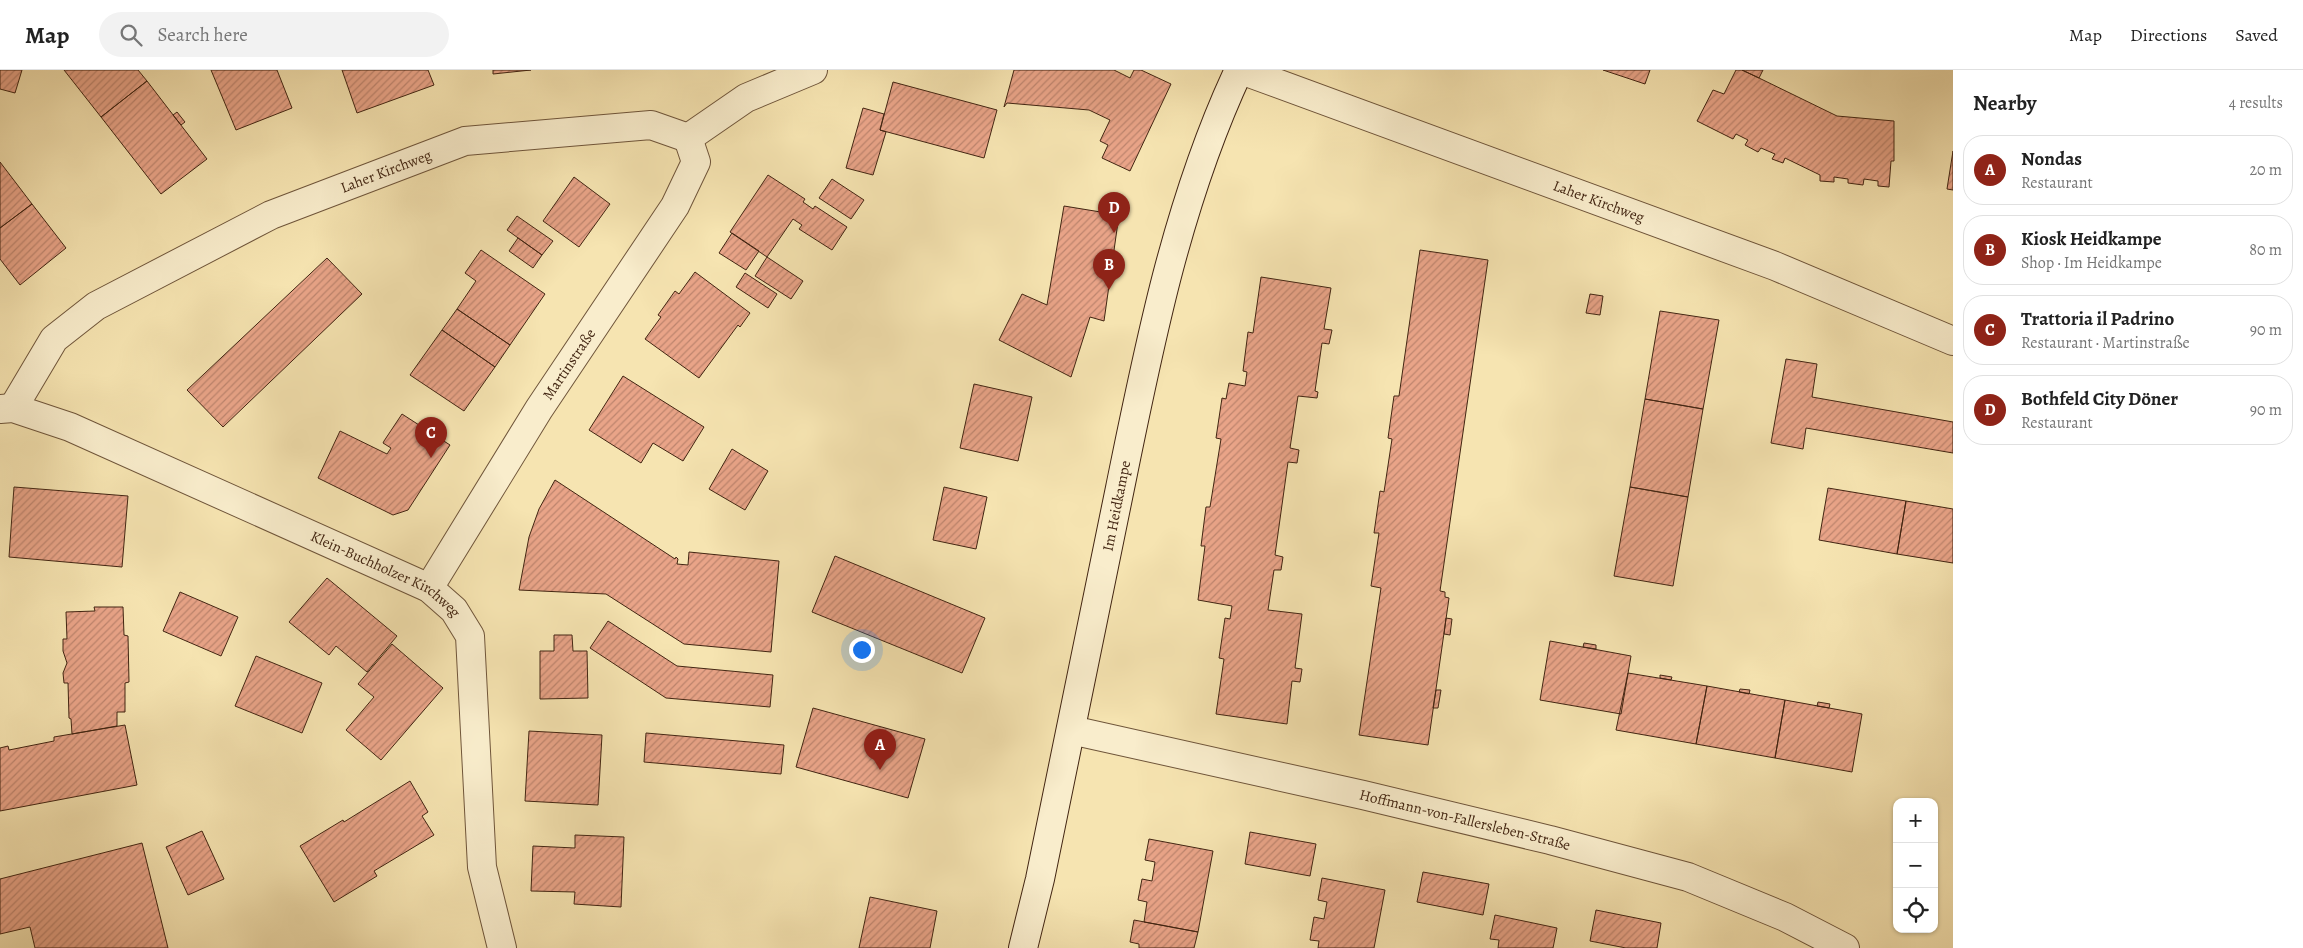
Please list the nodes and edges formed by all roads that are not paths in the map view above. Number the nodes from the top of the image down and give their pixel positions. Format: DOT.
graph roads {
  1 [pos="813,70"];
  2 [pos="1240,70"];
  3 [pos="688,138"];
  4 [pos="1953,341"];
  5 [pos="7,409"];
  6 [pos="429,588"];
  7 [pos="1071,730"];
  8 [pos="502,948"];
  9 [pos="1023,948"];
  10 [pos="1845,948"];
  1 -- 3 [label="street"];
  2 -- 4 [label="street, Laher Kirchweg"];
  2 -- 7 [label="street, Im Heidkampe"];
  3 -- 5 [label="street, Laher Kirchweg"];
  3 -- 6 [label="street, Martinstraße"];
  5 -- 6 [label="street, Klein-Buchholzer Kirchweg"];
  6 -- 8 [label="street, Klein-Buchholzer Kirchweg"];
  7 -- 9 [label="street, Im Heidkampe"];
  7 -- 10 [label="street, Hoffmann-von-Fallersleben-Straße"];
}
